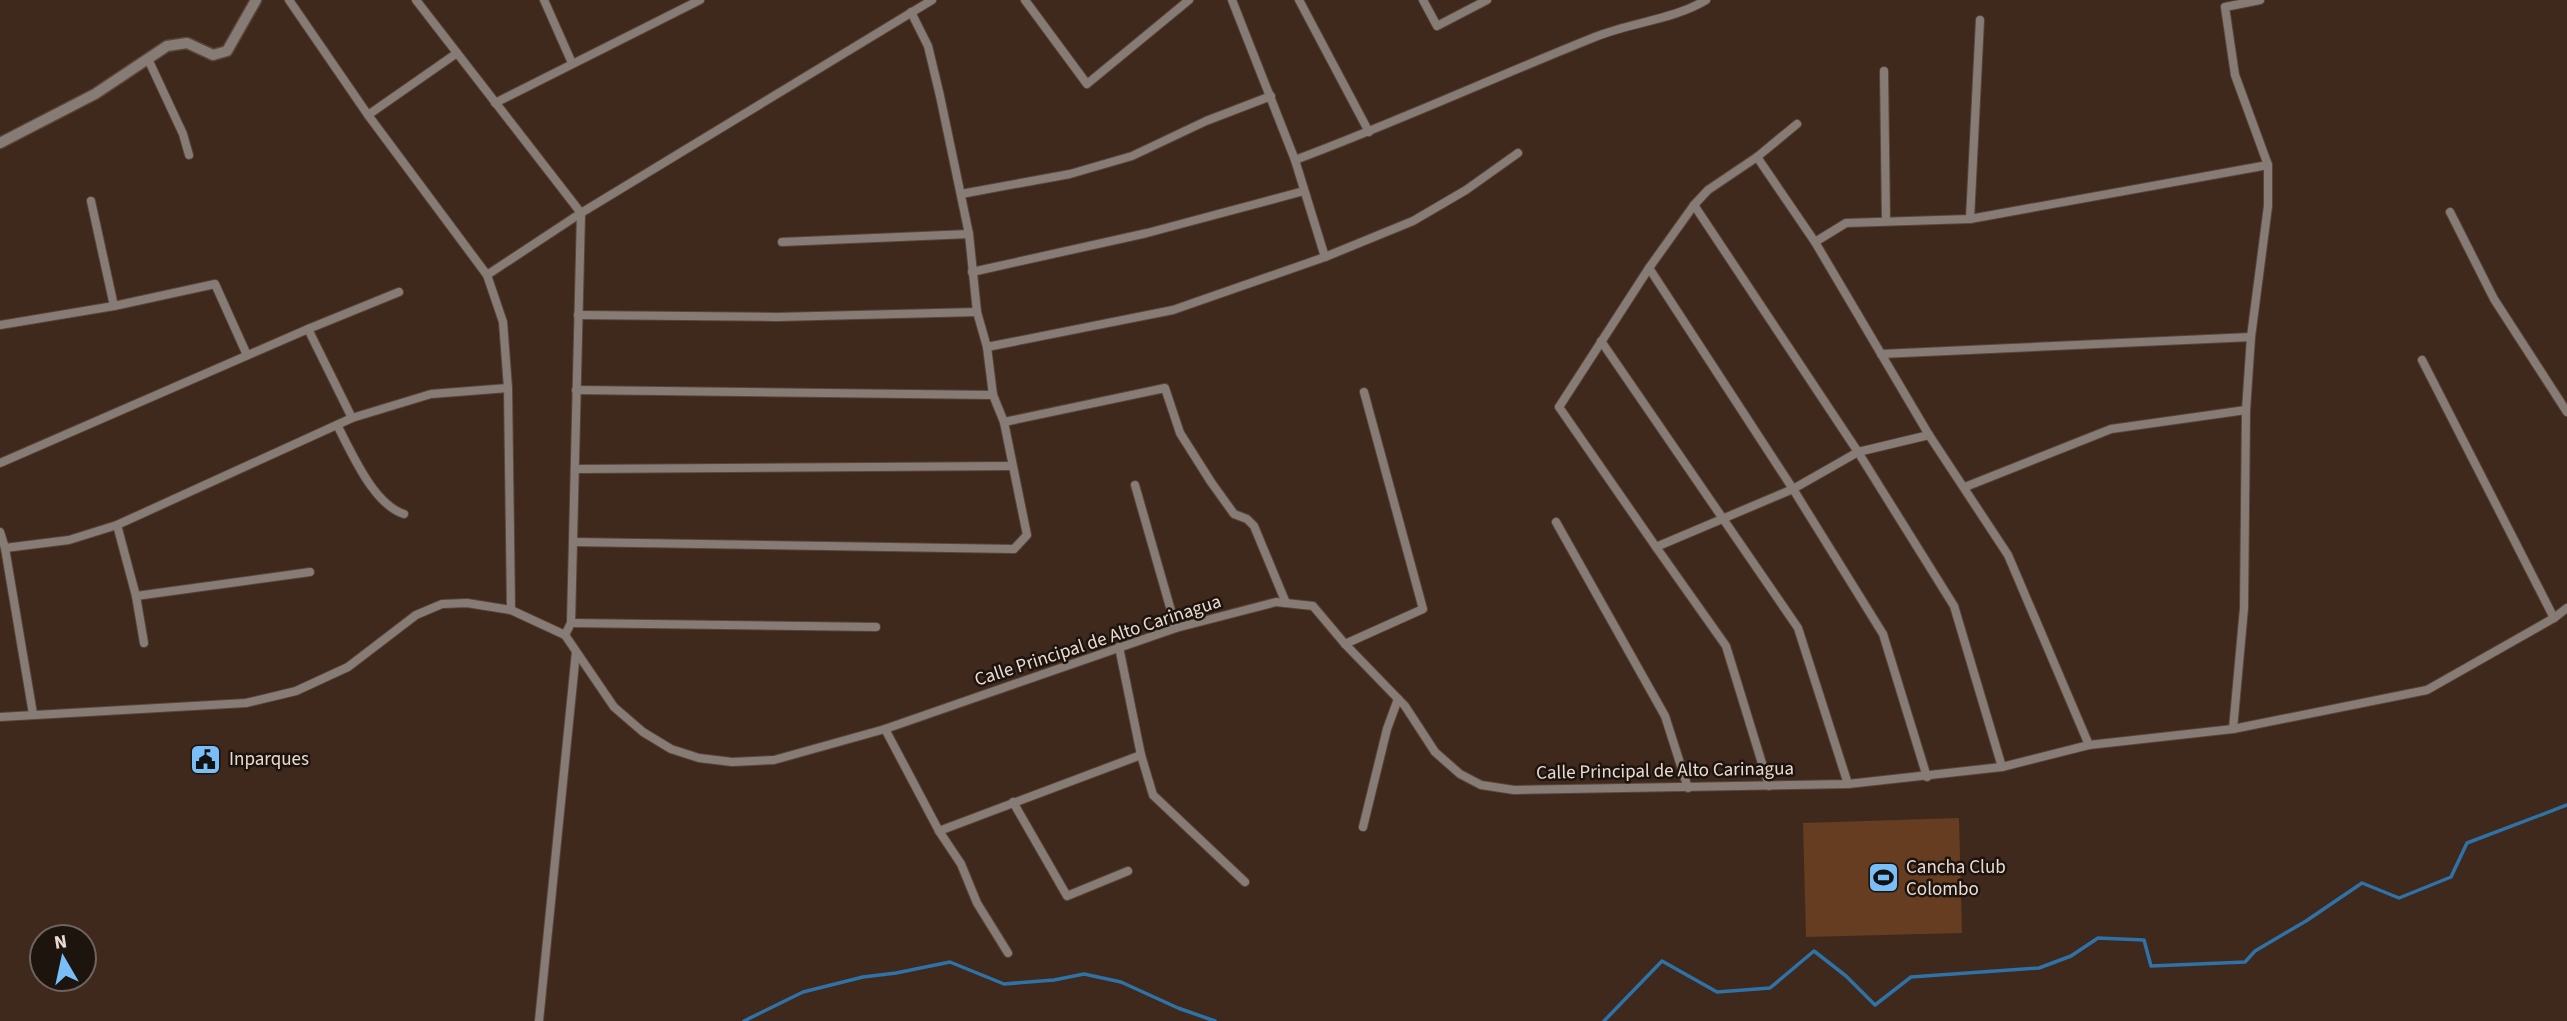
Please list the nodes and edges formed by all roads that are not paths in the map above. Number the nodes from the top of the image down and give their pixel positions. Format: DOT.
graph roads {
  1 [pos="256,0"];
  2 [pos="289,0"];
  3 [pos="416,0"];
  4 [pos="544,0"];
  5 [pos="700,0"];
  6 [pos="932,0"];
  7 [pos="1025,0"];
  8 [pos="1189,0"];
  9 [pos="1232,0"];
  10 [pos="1300,0"];
  11 [pos="1423,0"];
  12 [pos="1487,0"];
  13 [pos="1706,0"];
  14 [pos="2260,0"];
  15 [pos="2223,3"];
  16 [pos="911,12"];
  17 [pos="1980,20"];
  18 [pos="457,53"];
  19 [pos="148,59"];
  20 [pos="572,63"];
  21 [pos="1884,71"];
  22 [pos="1271,96"];
  23 [pos="495,103"];
  24 [pos="368,115"];
  25 [pos="1797,124"];
  26 [pos="1369,132"];
  27 [pos="1,142"];
  28 [pos="1518,153"];
  29 [pos="189,155"];
  30 [pos="1757,157"];
  31 [pos="1295,160"];
  32 [pos="2268,165"];
  33 [pos="1304,191"];
  34 [pos="961,194"];
  35 [pos="91,201"];
  36 [pos="1694,205"];
  37 [pos="2451,212"];
  38 [pos="581,213"];
  39 [pos="1970,219"];
  40 [pos="1886,221"];
  41 [pos="969,234"];
  42 [pos="782,242"];
  43 [pos="1815,242"];
  44 [pos="1325,257"];
  45 [pos="1649,268"];
  46 [pos="972,272"];
  47 [pos="487,275"];
  48 [pos="400,292"];
  49 [pos="114,306"];
  50 [pos="977,312"];
  51 [pos="578,315"];
  52 [pos="0,325"];
  53 [pos="307,328"];
  54 [pos="2251,337"];
  55 [pos="1601,341"];
  56 [pos="988,347"];
  57 [pos="247,355"];
  58 [pos="1881,355"];
  59 [pos="2422,360"];
  60 [pos="508,388"];
  61 [pos="576,390"];
  62 [pos="1364,392"];
  63 [pos="993,394"];
  64 [pos="2246,410"];
  65 [pos="2567,412"];
  66 [pos="352,418"];
  67 [pos="1004,422"];
  68 [pos="337,425"];
  69 [pos="1929,435"];
  70 [pos="1858,452"];
  71 [pos="0,463"];
  72 [pos="1012,466"];
  73 [pos="576,469"];
  74 [pos="1135,485"];
  75 [pos="1965,487"];
  76 [pos="1793,488"];
  77 [pos="404,514"];
  78 [pos="1725,519"];
  79 [pos="1556,522"];
  80 [pos="117,525"];
  81 [pos="0,531"];
  82 [pos="573,542"];
  83 [pos="1656,547"];
  84 [pos="5,548"];
  85 [pos="310,572"];
  86 [pos="136,596"];
  87 [pos="1286,603"];
  88 [pos="2567,608"];
  89 [pos="511,610"];
  90 [pos="2554,618"];
  91 [pos="571,623"];
  92 [pos="876,628"];
  93 [pos="1176,628"];
  94 [pos="565,635"];
  95 [pos="144,643"];
  96 [pos="1345,644"];
  97 [pos="1119,647"];
  98 [pos="576,652"];
  99 [pos="1398,699"];
  100 [pos="33,714"];
  101 [pos="0,717"];
  102 [pos="885,729"];
  103 [pos="2233,729"];
  104 [pos="2089,745"];
  105 [pos="1141,755"];
  106 [pos="2002,767"];
  107 [pos="1927,777"];
  108 [pos="1848,784"];
  109 [pos="1769,786"];
  110 [pos="1688,788"];
  111 [pos="1013,802"];
  112 [pos="1363,827"];
  113 [pos="939,831"];
  114 [pos="1128,871"];
  115 [pos="1245,882"];
  116 [pos="1008,953"];
  117 [pos="539,1021"];
  1 -- 19 [label="street"];
  2 -- 24 [label="street"];
  3 -- 18 [label="street"];
  4 -- 20 [label="street"];
  5 -- 20 [label="street"];
  6 -- 16 [label="street"];
  7 -- 8 [label="street"];
  9 -- 22 [label="street"];
  10 -- 26 [label="street"];
  11 -- 12 [label="street"];
  13 -- 26 [label="street"];
  14 -- 15 [label="street"];
  15 -- 32 [label="street"];
  16 -- 34 [label="street"];
  16 -- 38 [label="street"];
  17 -- 39 [label="street"];
  18 -- 23 [label="street"];
  18 -- 24 [label="street"];
  19 -- 27 [label="street"];
  19 -- 29 [label="street"];
  20 -- 23 [label="street"];
  21 -- 40 [label="street"];
  22 -- 31 [label="street"];
  22 -- 34 [label="street"];
  23 -- 38 [label="street"];
  24 -- 47 [label="street"];
  25 -- 30 [label="street"];
  26 -- 31 [label="street"];
  28 -- 44 [label="street"];
  30 -- 36 [label="street"];
  30 -- 43 [label="street"];
  31 -- 33 [label="street"];
  32 -- 39 [label="street"];
  32 -- 54 [label="street"];
  33 -- 44 [label="street"];
  33 -- 46 [label="street"];
  34 -- 41 [label="street"];
  35 -- 49 [label="street"];
  36 -- 45 [label="street"];
  36 -- 70 [label="street"];
  37 -- 65 [label="street"];
  38 -- 47 [label="street"];
  38 -- 51 [label="street"];
  39 -- 40 [label="street"];
  40 -- 43 [label="street"];
  41 -- 42 [label="street"];
  41 -- 46 [label="street"];
  43 -- 58 [label="street"];
  44 -- 56 [label="street"];
  45 -- 55 [label="street"];
  45 -- 76 [label="street"];
  46 -- 50 [label="street"];
  47 -- 60 [label="street"];
  48 -- 53 [label="street"];
  49 -- 52 [label="street"];
  49 -- 57 [label="street"];
  50 -- 51 [label="street"];
  50 -- 56 [label="street"];
  51 -- 61 [label="street"];
  53 -- 57 [label="street"];
  53 -- 66 [label="street"];
  54 -- 58 [label="street"];
  54 -- 64 [label="street"];
  55 -- 78 [label="street"];
  55 -- 83 [label="street"];
  56 -- 63 [label="street"];
  57 -- 71 [label="street"];
  58 -- 69 [label="street"];
  59 -- 90 [label="street"];
  60 -- 66 [label="street"];
  60 -- 89 [label="street"];
  61 -- 63 [label="street"];
  61 -- 73 [label="street"];
  62 -- 96 [label="street"];
  63 -- 67 [label="street"];
  64 -- 75 [label="street"];
  64 -- 103 [label="street"];
  66 -- 68 [label="street"];
  67 -- 72 [label="street"];
  67 -- 87 [label="street"];
  68 -- 77 [label="street"];
  68 -- 80 [label="street"];
  69 -- 70 [label="street"];
  69 -- 75 [label="street"];
  70 -- 76 [label="street"];
  70 -- 106 [label="street"];
  72 -- 73 [label="street"];
  72 -- 82 [label="street"];
  73 -- 82 [label="street"];
  74 -- 93 [label="street"];
  75 -- 104 [label="street"];
  76 -- 78 [label="street"];
  76 -- 107 [label="street"];
  78 -- 83 [label="street"];
  78 -- 108 [label="street"];
  79 -- 110 [label="street"];
  80 -- 84 [label="street"];
  80 -- 86 [label="street"];
  81 -- 84 [label="street"];
  82 -- 91 [label="street"];
  83 -- 109 [label="street"];
  84 -- 100 [label="street"];
  85 -- 86 [label="street"];
  86 -- 95 [label="street"];
  87 -- 93 [label="street, Calle Principal de Alto Carinagua"];
  87 -- 96 [label="street, Calle Principal de Alto Carinagua"];
  88 -- 90 [label="street, Calle Principal de Alto Carinagua"];
  89 -- 94 [label="street"];
  89 -- 100 [label="street"];
  90 -- 103 [label="street, Calle Principal de Alto Carinagua"];
  91 -- 92 [label="street"];
  91 -- 94 [label="street"];
  93 -- 97 [label="street, Calle Principal de Alto Carinagua"];
  94 -- 98 [label="street, Calle Principal de Alto Carinagua"];
  96 -- 99 [label="street, Calle Principal de Alto Carinagua"];
  97 -- 102 [label="street, Calle Principal de Alto Carinagua"];
  97 -- 105 [label="street"];
  98 -- 102 [label="street, Calle Principal de Alto Carinagua"];
  98 -- 117 [label="street"];
  99 -- 110 [label="street, Calle Principal de Alto Carinagua"];
  99 -- 112 [label="street"];
  100 -- 101 [label="street"];
  102 -- 113 [label="street"];
  103 -- 104 [label="street, Calle Principal de Alto Carinagua"];
  104 -- 106 [label="street, Calle Principal de Alto Carinagua"];
  105 -- 111 [label="street"];
  105 -- 115 [label="street"];
  106 -- 107 [label="street, Calle Principal de Alto Carinagua"];
  107 -- 108 [label="street, Calle Principal de Alto Carinagua"];
  108 -- 109 [label="street, Calle Principal de Alto Carinagua"];
  109 -- 110 [label="street, Calle Principal de Alto Carinagua"];
  111 -- 113 [label="street"];
  111 -- 114 [label="street"];
  113 -- 116 [label="street"];
}
